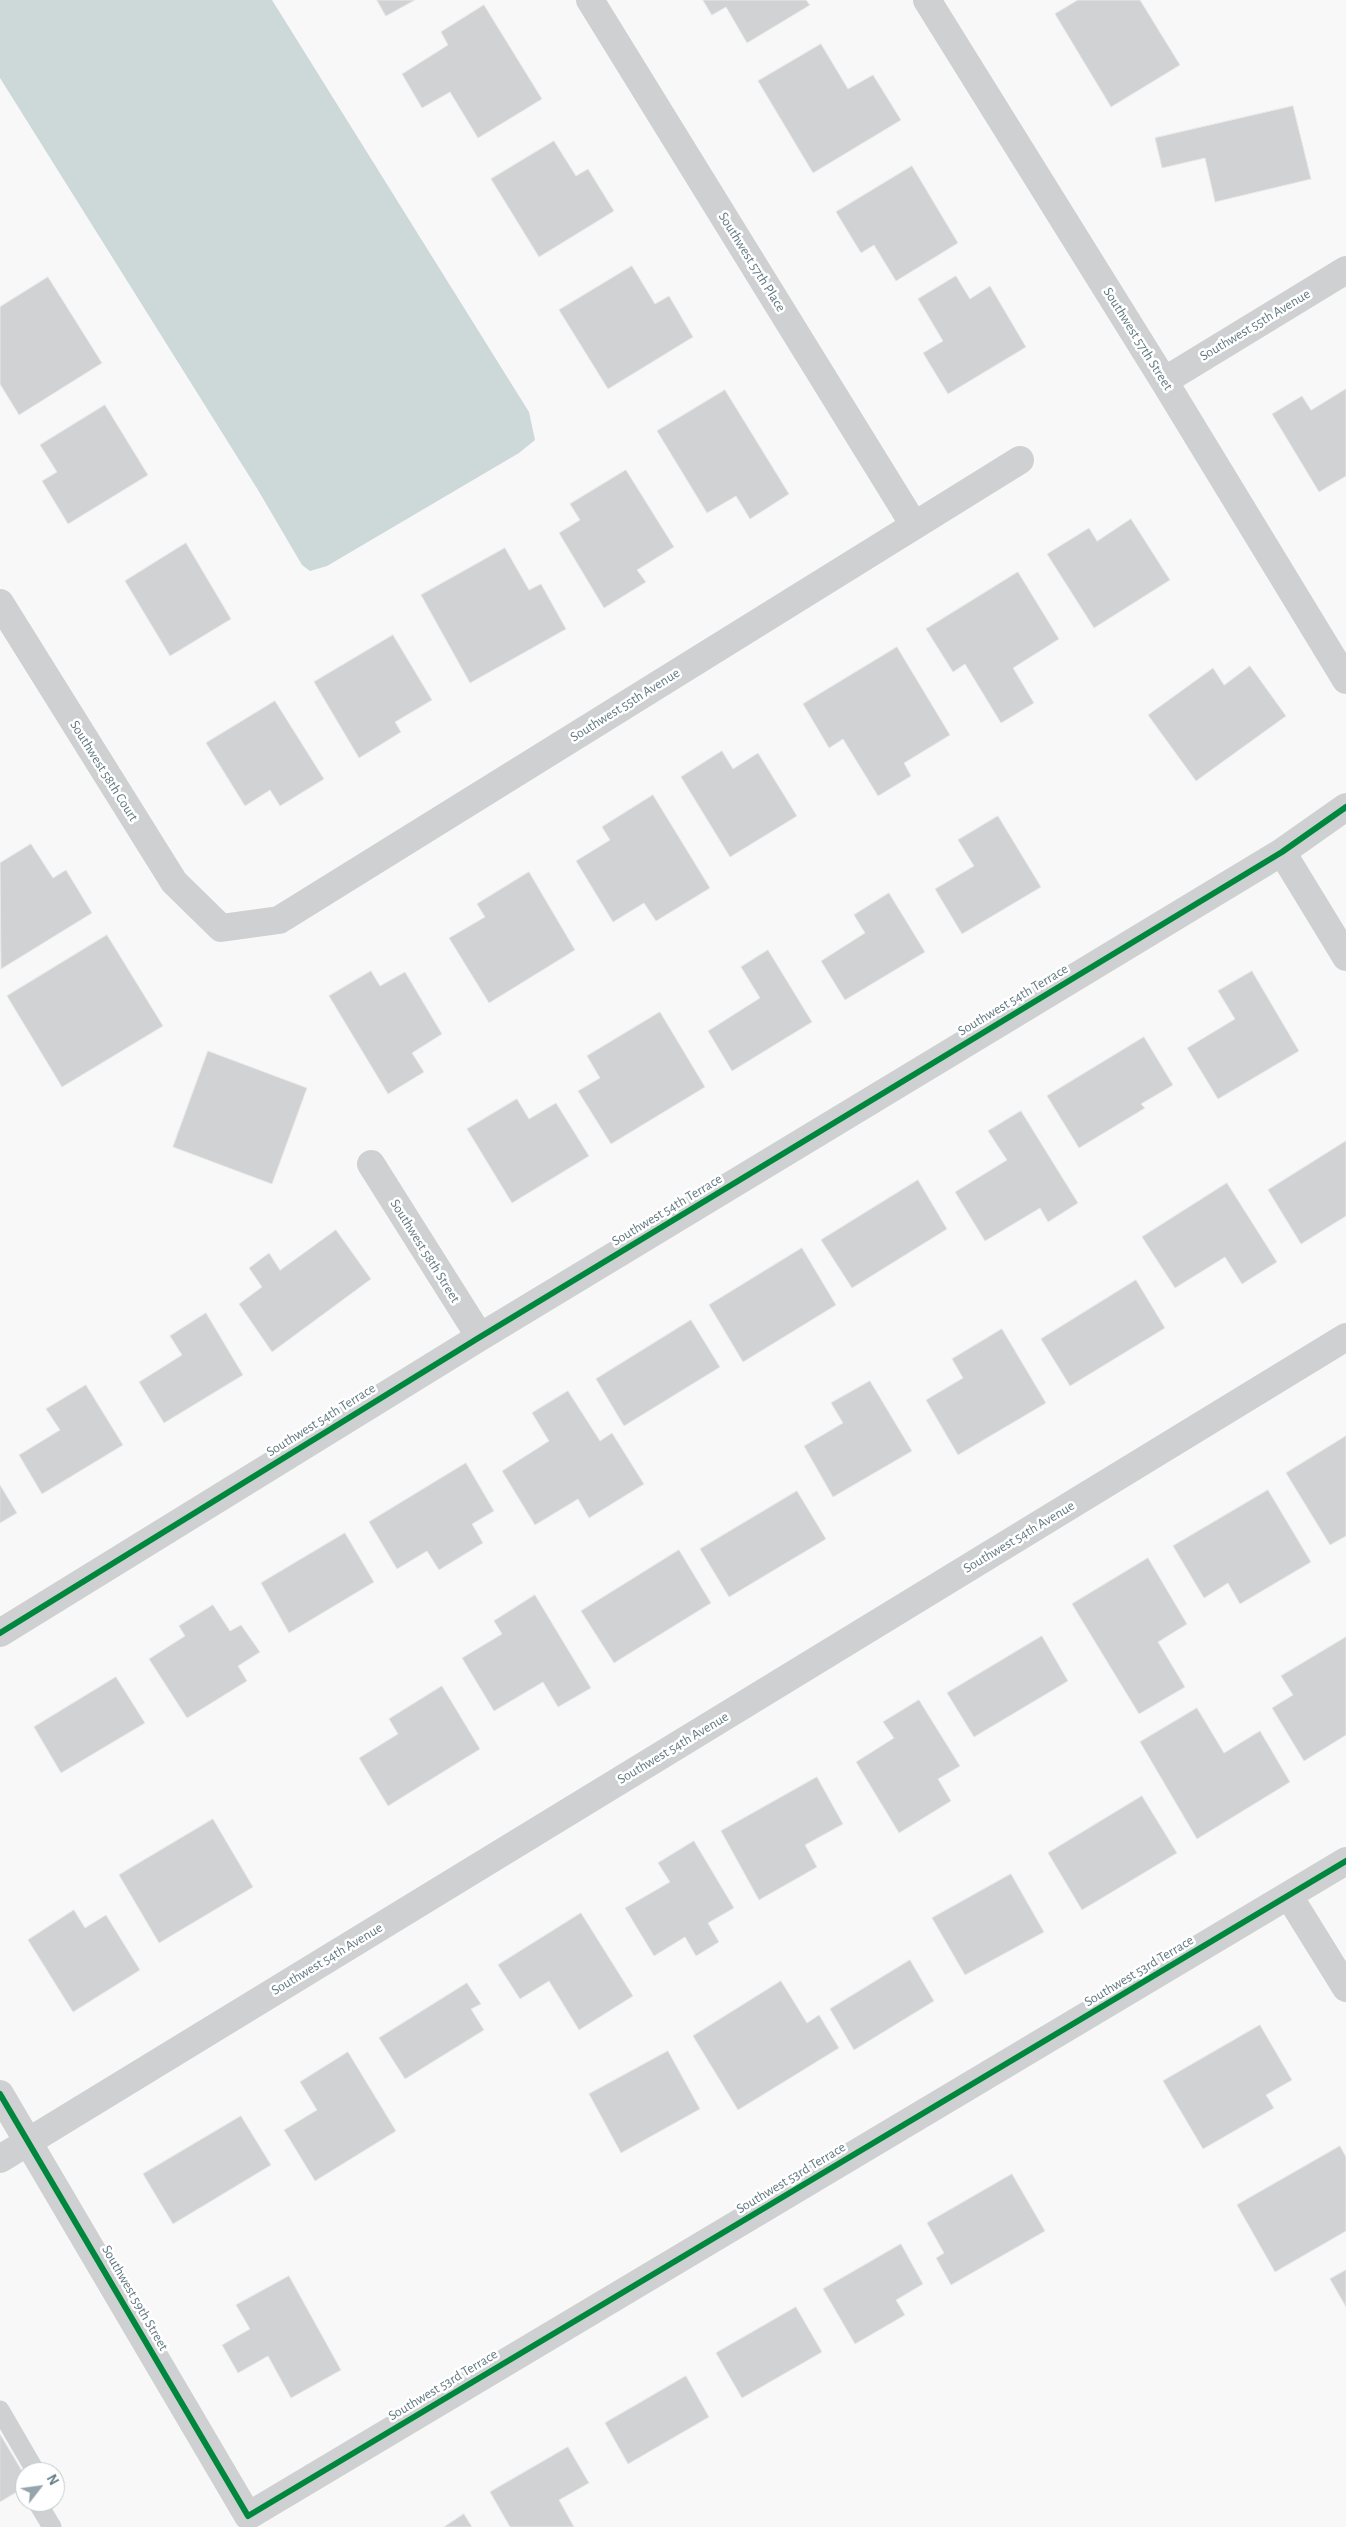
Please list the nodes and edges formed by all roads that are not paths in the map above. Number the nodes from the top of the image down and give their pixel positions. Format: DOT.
graph roads {
  1 [pos="590,0"];
  2 [pos="927,0"];
  3 [pos="1346,270"];
  4 [pos="1164,381"];
  5 [pos="1020,460"];
  6 [pos="914,525"];
  7 [pos="0,603"];
  8 [pos="1346,680"];
  9 [pos="1346,807"];
  10 [pos="1282,852"];
  11 [pos="222,928"];
  12 [pos="1346,957"];
  13 [pos="371,1164"];
  14 [pos="1346,1337"];
  15 [pos="480,1338"];
  16 [pos="0,1633"];
  17 [pos="1346,1861"];
  18 [pos="1289,1896"];
  19 [pos="1346,1988"];
  20 [pos="0,2094"];
  21 [pos="29,2141"];
  22 [pos="0,2159"];
  23 [pos="0,2410"];
  24 [pos="30,2462"];
  25 [pos="43,2512"];
  26 [pos="248,2516"];
  27 [pos="52,2527"];
  1 -- 6 [label="street, Southwest 57th Place"];
  2 -- 4 [label="street, Southwest 57th Street"];
  3 -- 4 [label="street, Southwest 55th Avenue"];
  4 -- 8 [label="street, Southwest 57th Street"];
  5 -- 6 [label="street, Southwest 55th Avenue"];
  6 -- 11 [label="street, Southwest 55th Avenue"];
  7 -- 11 [label="street, Southwest 58th Court"];
  9 -- 10 [label="street, Southwest 54th Terrace"];
  10 -- 12 [label="street"];
  10 -- 15 [label="street, Southwest 54th Terrace"];
  13 -- 15 [label="street, Southwest 58th Street"];
  14 -- 21 [label="street, Southwest 54th Avenue"];
  15 -- 16 [label="street, Southwest 54th Terrace"];
  17 -- 18 [label="street, Southwest 53rd Terrace"];
  18 -- 19 [label="street"];
  18 -- 26 [label="street, Southwest 53rd Terrace"];
  20 -- 21 [label="street, Southwest 59th Street"];
  21 -- 22 [label="street, Southwest 54th Avenue"];
  21 -- 26 [label="street, Southwest 59th Street"];
  23 -- 24 [label="lane"];
  25 -- 27 [label="lane"];
}
